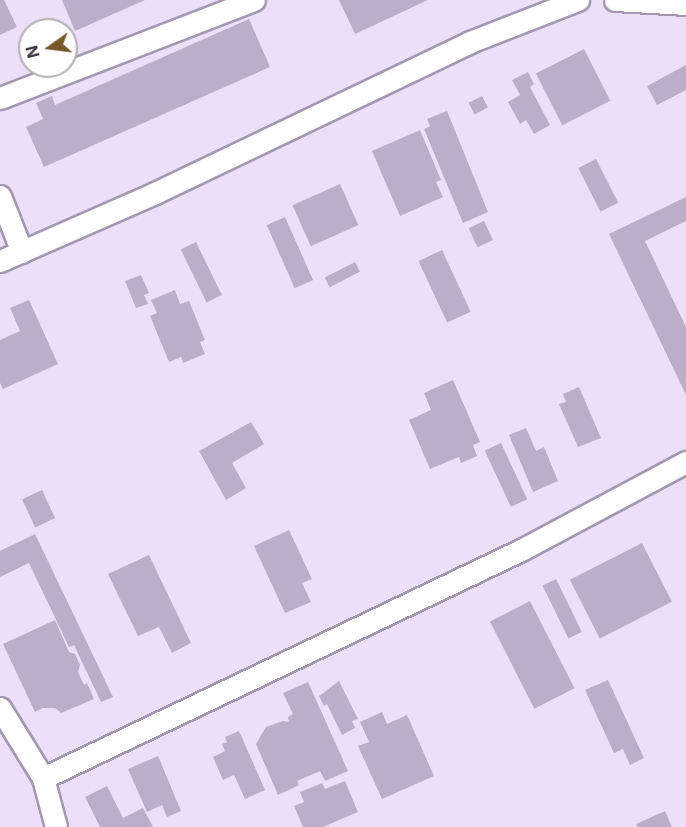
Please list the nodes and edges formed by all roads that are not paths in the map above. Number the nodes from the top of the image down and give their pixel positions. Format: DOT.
graph roads {
  1 [pos="254,0"];
  2 [pos="578,0"];
  3 [pos="615,0"];
  4 [pos="686,4"];
  5 [pos="0,98"];
  6 [pos="0,196"];
  7 [pos="22,252"];
  8 [pos="0,261"];
  9 [pos="686,462"];
  10 [pos="0,708"];
  11 [pos="43,778"];
  12 [pos="56,827"];
  1 -- 5 [label="street"];
  2 -- 7 [label="street"];
  3 -- 4 [label="street"];
  6 -- 7 [label="street"];
  7 -- 8 [label="street"];
  9 -- 11 [label="street"];
  10 -- 11 [label="street"];
  11 -- 12 [label="street"];
}
